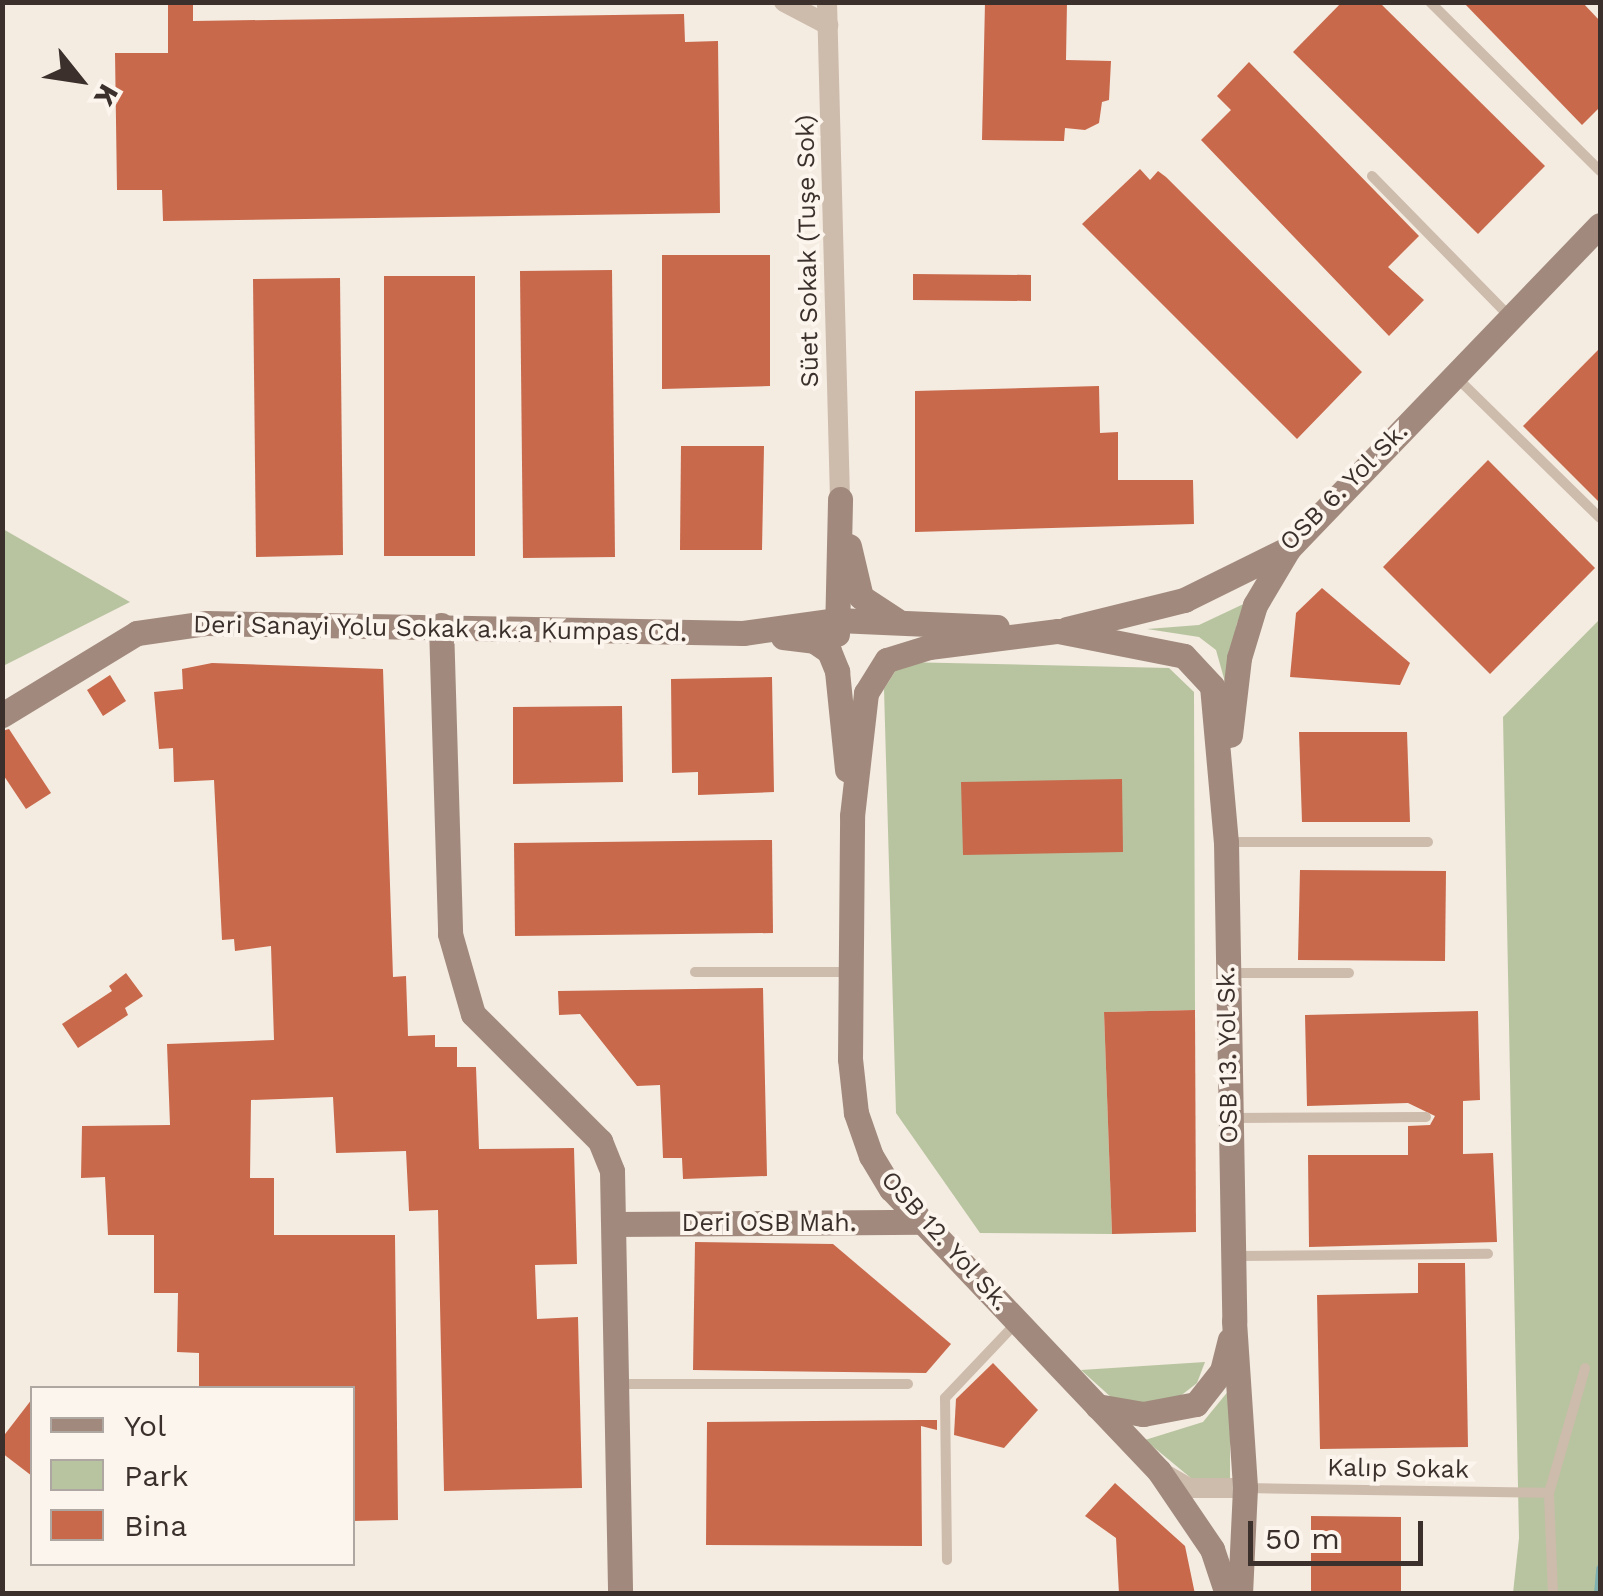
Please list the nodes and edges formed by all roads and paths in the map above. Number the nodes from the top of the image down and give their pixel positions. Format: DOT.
graph roads {
  1 [pos="784,2"];
  2 [pos="827,2"];
  3 [pos="1430,2"];
  4 [pos="828,25"];
  5 [pos="1600,170"];
  6 [pos="1372,176"];
  7 [pos="1597,235"];
  8 [pos="1510,318"];
  9 [pos="1454,376"];
  10 [pos="840,499"];
  11 [pos="1600,518"];
  12 [pos="1289,548"];
  13 [pos="837,582"];
  14 [pos="837,620"];
  15 [pos="900,622"];
  16 [pos="441,625"];
  17 [pos="803,626"];
  18 [pos="1058,631"];
  19 [pos="743,633"];
  20 [pos="837,672"];
  21 [pos="2,715"];
  22 [pos="1224,789"];
  23 [pos="852,816"];
  24 [pos="1226,842"];
  25 [pos="1428,842"];
  26 [pos="695,972"];
  27 [pos="849,972"];
  28 [pos="1349,973"];
  29 [pos="1226,974"];
  30 [pos="1426,1117"];
  31 [pos="1229,1118"];
  32 [pos="923,1222"];
  33 [pos="614,1224"];
  34 [pos="1488,1254"];
  35 [pos="1232,1256"];
  36 [pos="1017,1321"];
  37 [pos="1234,1321"];
  38 [pos="1585,1368"];
  39 [pos="616,1384"];
  40 [pos="908,1384"];
  41 [pos="1097,1406"];
  42 [pos="1159,1471"];
  43 [pos="1245,1488"];
  44 [pos="1549,1493"];
  45 [pos="946,1560"];
  46 [pos="620,1594"];
  47 [pos="1227,1594"];
  48 [pos="1240,1594"];
  49 [pos="1553,1594"];
  1 -- 4 [label="street"];
  2 -- 4 [label="street, Süet Sokak (Tuşe Sok)"];
  3 -- 5 [label="lane"];
  4 -- 10 [label="street, Süet Sokak (Tuşe Sok)"];
  6 -- 8 [label="lane"];
  7 -- 8 [label="main road, OSB 6. Yol Sk."];
  8 -- 9 [label="main road, OSB 6. Yol Sk."];
  9 -- 11 [label="lane"];
  9 -- 12 [label="main road, OSB 6. Yol Sk."];
  10 -- 13 [label="main road"];
  10 -- 15 [label="main road"];
  12 -- 18 [label="main road, OSB 6. Yol Sk."];
  12 -- 22 [label="main road"];
  13 -- 14 [label="main road"];
  13 -- 17 [label="street"];
  14 -- 15 [label="main road, Deri Sanayi Yolu Sokak a.k.a Kumpas Cd."];
  14 -- 17 [label="main road, Deri Sanayi Yolu Sokak a.k.a Kumpas Cd."];
  14 -- 20 [label="main road"];
  15 -- 18 [label="main road, OSB 6. Yol Sk."];
  16 -- 19 [label="main road, Deri Sanayi Yolu Sokak a.k.a Kumpas Cd."];
  16 -- 21 [label="main road, Deri Sanayi Yolu Sokak a.k.a Kumpas Cd."];
  16 -- 33 [label="main road"];
  17 -- 19 [label="main road, Deri Sanayi Yolu Sokak a.k.a Kumpas Cd."];
  18 -- 22 [label="main road"];
  18 -- 23 [label="main road"];
  19 -- 20 [label="main road"];
  20 -- 23 [label="main road"];
  22 -- 24 [label="main road, OSB 13. Yol Sk."];
  23 -- 27 [label="main road, OSB 12. Yol Sk."];
  24 -- 25 [label="lane"];
  24 -- 29 [label="main road, OSB 13. Yol Sk."];
  26 -- 27 [label="lane"];
  27 -- 32 [label="main road, OSB 12. Yol Sk."];
  28 -- 29 [label="lane"];
  29 -- 31 [label="main road, OSB 13. Yol Sk."];
  30 -- 31 [label="lane"];
  31 -- 35 [label="main road, OSB 13. Yol Sk."];
  32 -- 33 [label="main road, Deri OSB Mah."];
  32 -- 36 [label="main road, OSB 12. Yol Sk."];
  33 -- 39 [label="main road"];
  34 -- 35 [label="lane"];
  35 -- 37 [label="main road, OSB 13. Yol Sk."];
  36 -- 41 [label="main road, OSB 12. Yol Sk."];
  36 -- 45 [label="lane"];
  37 -- 41 [label="main road"];
  37 -- 43 [label="main road"];
  38 -- 44 [label="lane"];
  39 -- 40 [label="lane"];
  39 -- 46 [label="main road"];
  41 -- 42 [label="main road, OSB 12. Yol Sk."];
  42 -- 43 [label="street"];
  42 -- 47 [label="main road, OSB 12. Yol Sk."];
  43 -- 44 [label="lane, Kalıp Sokak"];
  43 -- 48 [label="main road"];
  44 -- 49 [label="lane"];
}
